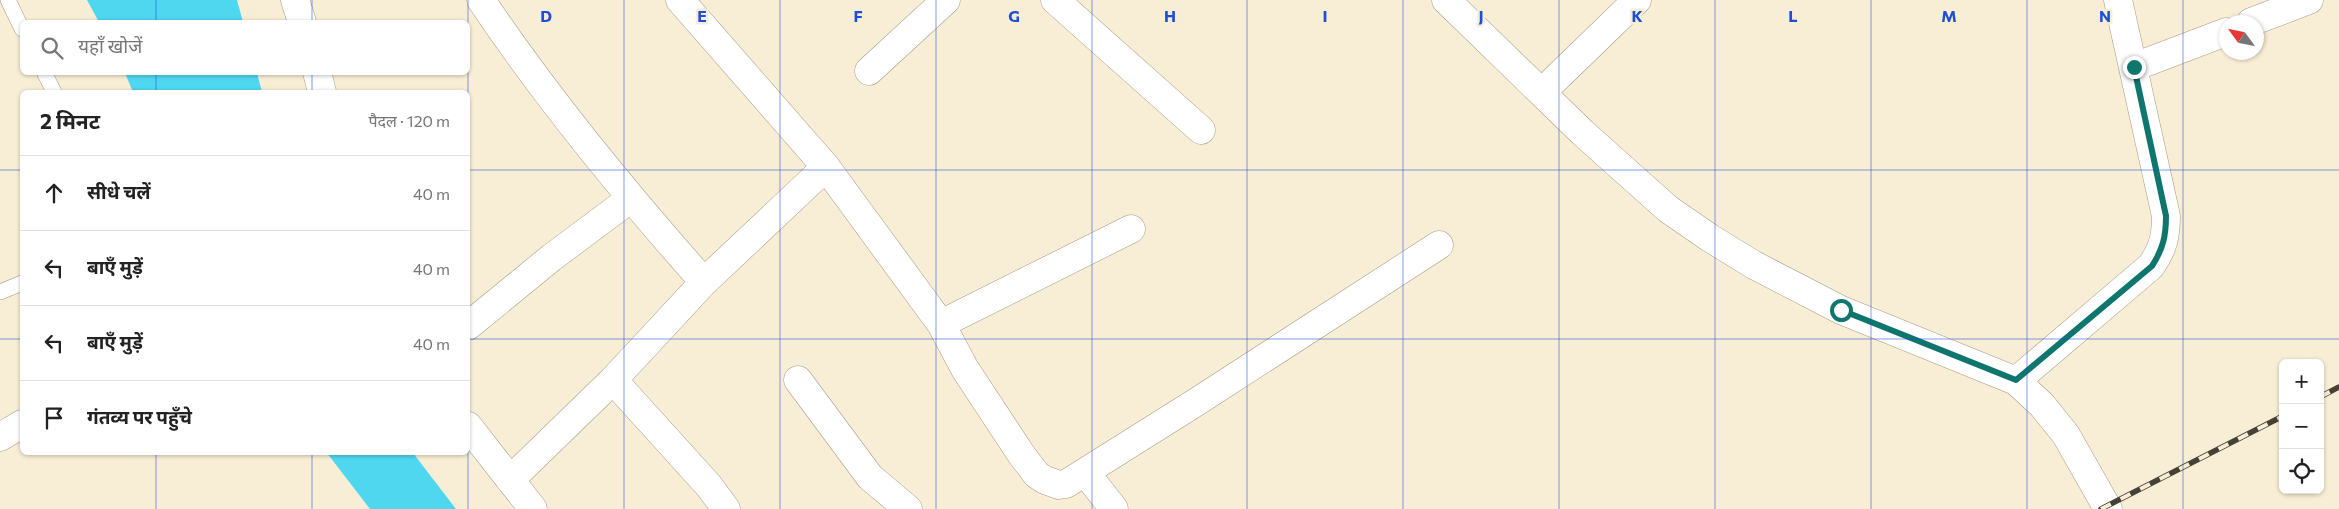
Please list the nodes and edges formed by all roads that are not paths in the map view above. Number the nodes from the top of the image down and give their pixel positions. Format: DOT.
graph roads {
  1 [pos="8,0"];
  2 [pos="295,0"];
  3 [pos="481,0"];
  4 [pos="680,0"];
  5 [pos="946,0"];
  6 [pos="1055,0"];
  7 [pos="1446,0"];
  8 [pos="1638,0"];
  9 [pos="2118,0"];
  10 [pos="2309,0"];
  11 [pos="2264,17"];
  12 [pos="301,20"];
  13 [pos="20,26"];
  14 [pos="2219,35"];
  15 [pos="2134,67"];
  16 [pos="870,71"];
  17 [pos="46,75"];
  18 [pos="318,75"];
  19 [pos="53,90"];
  20 [pos="322,90"];
  21 [pos="1542,92"];
  22 [pos="1201,130"];
  23 [pos="826,167"];
  24 [pos="630,199"];
  25 [pos="1132,229"];
  26 [pos="1439,245"];
  27 [pos="704,282"];
  28 [pos="20,284"];
  29 [pos="0,292"];
  30 [pos="470,324"];
  31 [pos="941,324"];
  32 [pos="613,380"];
  33 [pos="798,380"];
  34 [pos="2016,380"];
  35 [pos="20,425"];
  36 [pos="470,429"];
  37 [pos="0,437"];
  38 [pos="1085,472"];
  39 [pos="510,480"];
  40 [pos="533,509"];
  41 [pos="726,509"];
  42 [pos="908,509"];
  43 [pos="1114,509"];
  44 [pos="2108,509"];
  1 -- 13 [label="lane"];
  2 -- 12 [label="street"];
  3 -- 24 [label="street"];
  4 -- 23 [label="street"];
  5 -- 16 [label="street"];
  6 -- 22 [label="street"];
  7 -- 21 [label="street"];
  8 -- 21 [label="street"];
  9 -- 15 [label="street"];
  10 -- 11 [label="street"];
  14 -- 15 [label="street"];
  15 -- 34 [label="street"];
  17 -- 19 [label="lane"];
  18 -- 20 [label="street"];
  21 -- 34 [label="street"];
  23 -- 27 [label="street"];
  23 -- 31 [label="street"];
  24 -- 27 [label="street"];
  24 -- 30 [label="street"];
  25 -- 31 [label="street"];
  26 -- 38 [label="street"];
  27 -- 32 [label="street"];
  28 -- 29 [label="lane"];
  31 -- 38 [label="street"];
  32 -- 39 [label="street"];
  32 -- 41 [label="street"];
  33 -- 42 [label="street"];
  34 -- 44 [label="street"];
  35 -- 37 [label="street"];
  36 -- 39 [label="street"];
  38 -- 43 [label="street"];
  39 -- 40 [label="street"];
}
